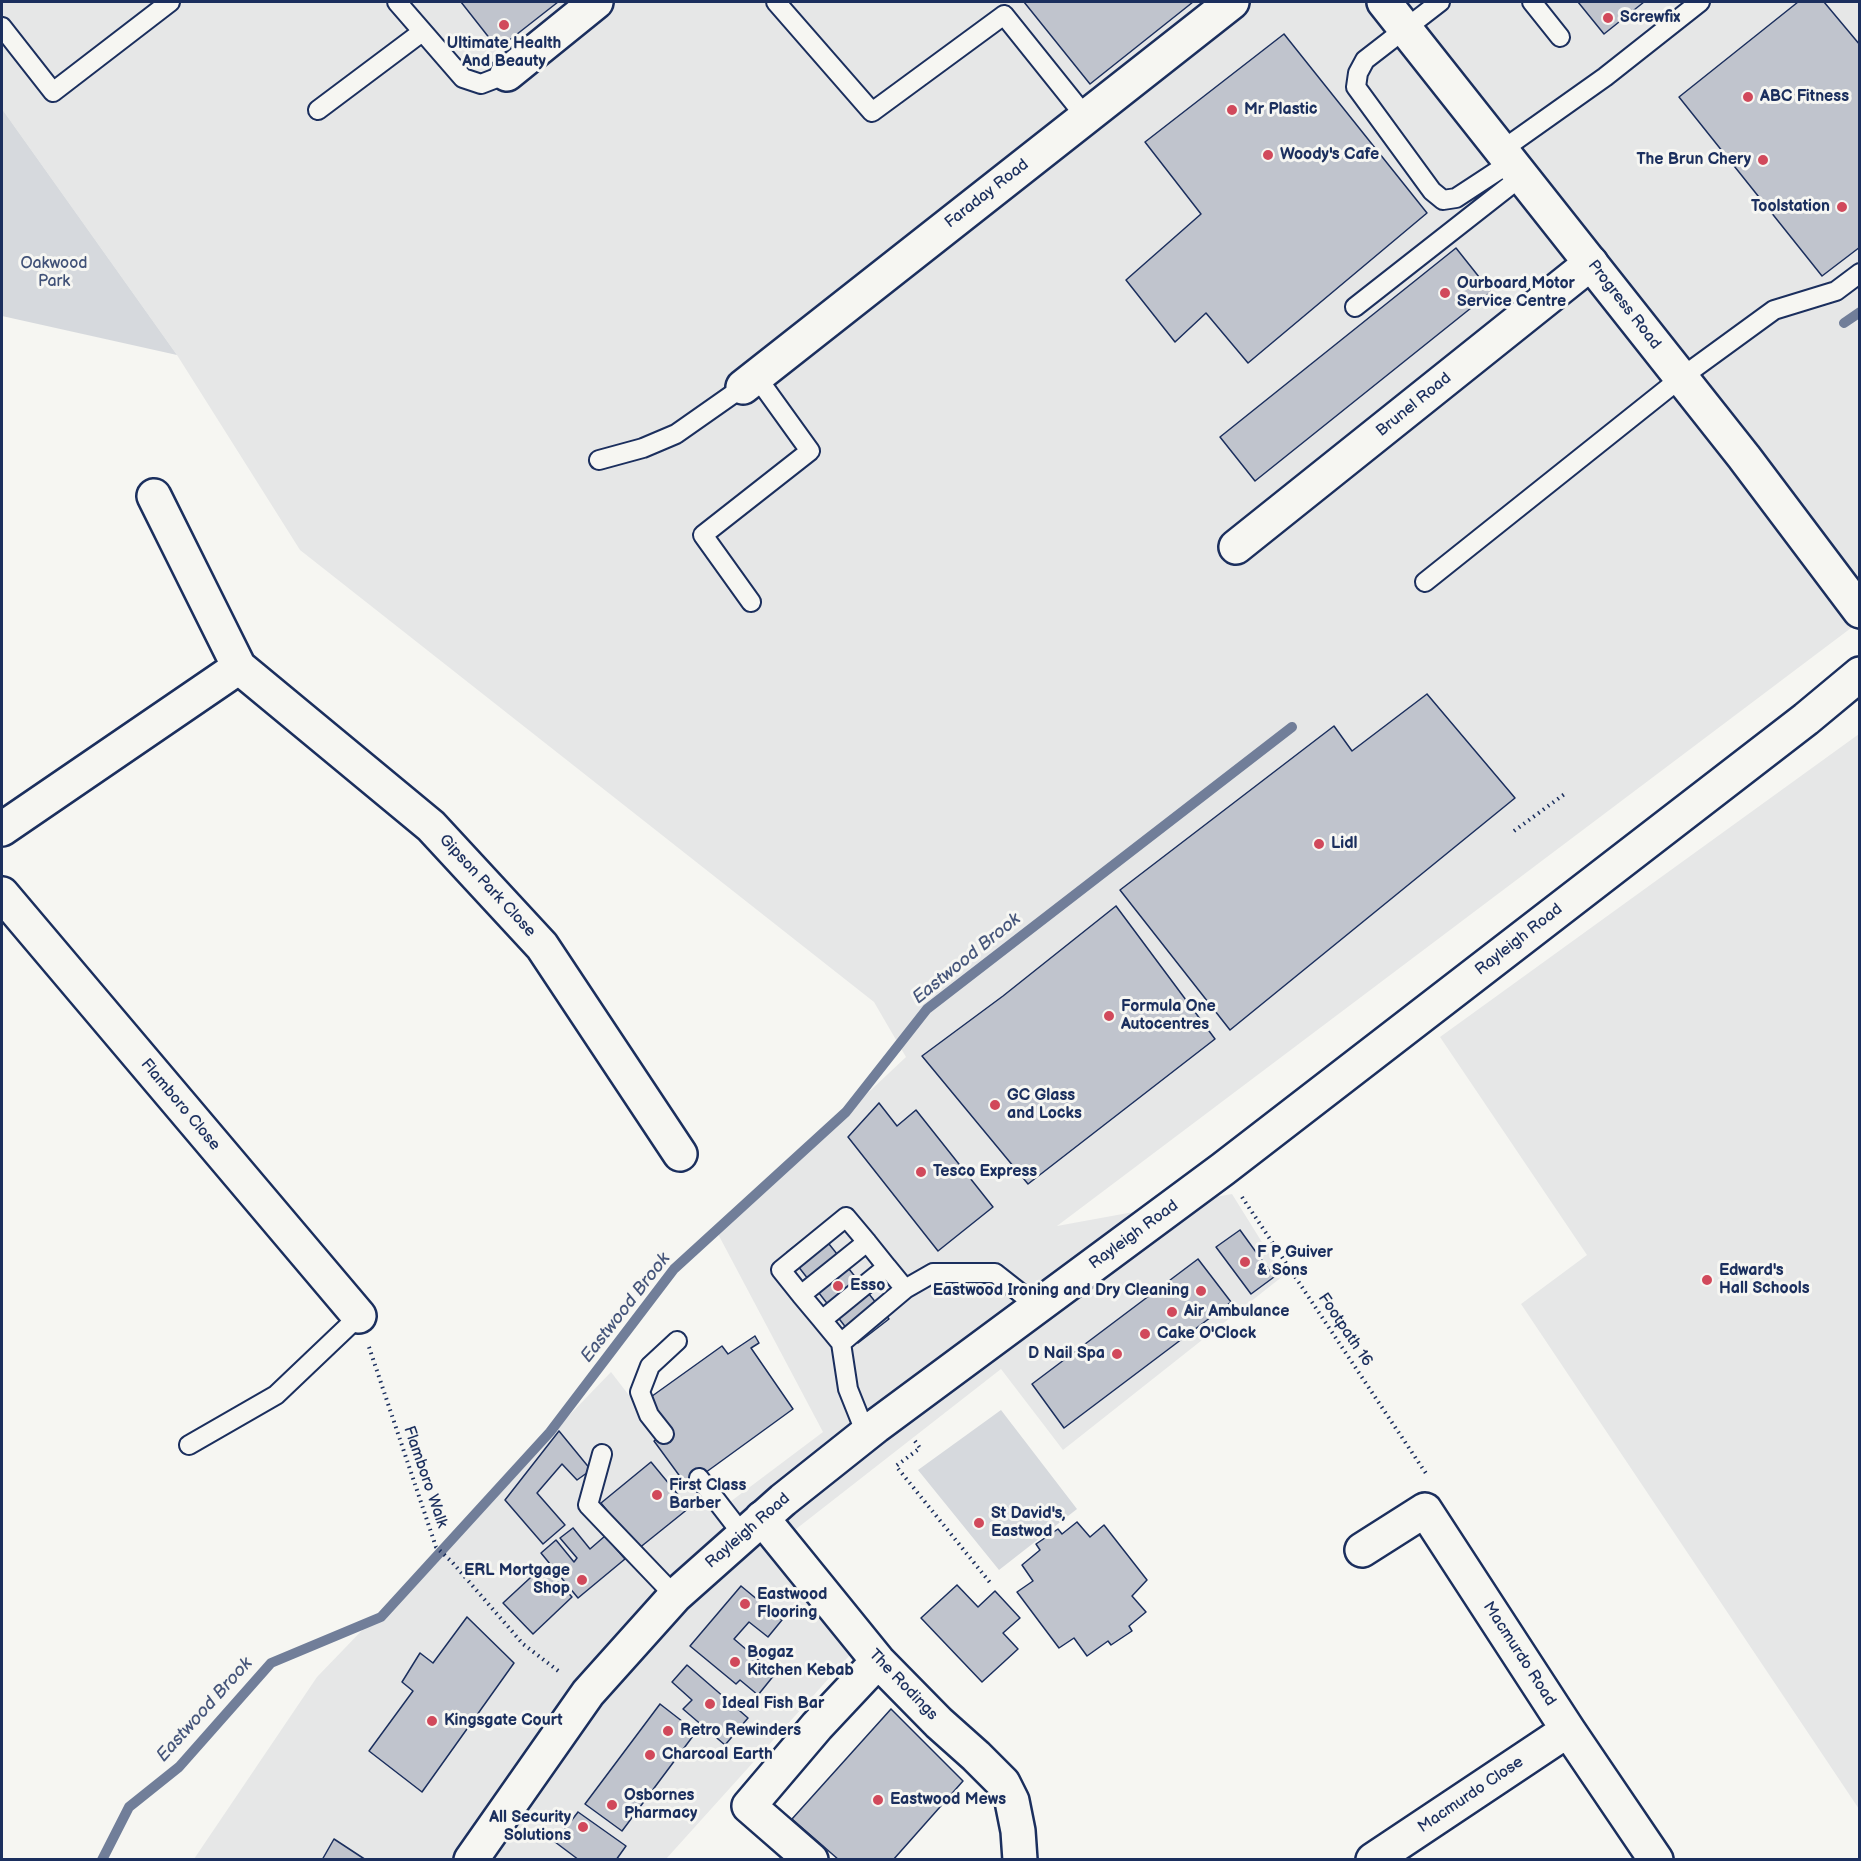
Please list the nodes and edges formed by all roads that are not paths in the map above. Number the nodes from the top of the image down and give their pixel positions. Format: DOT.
graph roads {
  1 [pos="170,2"];
  2 [pos="397,2"];
  3 [pos="596,2"];
  4 [pos="776,2"];
  5 [pos="1232,2"];
  6 [pos="1384,2"];
  7 [pos="1440,2"];
  8 [pos="1532,2"];
  9 [pos="1700,2"];
  10 [pos="2,27"];
  11 [pos="1406,29"];
  12 [pos="422,32"];
  13 [pos="1560,37"];
  14 [pos="507,74"];
  15 [pos="318,110"];
  16 [pos="1085,117"];
  17 [pos="1512,162"];
  18 [pos="1591,263"];
  19 [pos="1860,273"];
  20 [pos="1355,307"];
  21 [pos="1682,378"];
  22 [pos="750,382"];
  23 [pos="599,460"];
  24 [pos="154,496"];
  25 [pos="1236,548"];
  26 [pos="1425,582"];
  27 [pos="751,602"];
  28 [pos="1860,611"];
  29 [pos="239,667"];
  30 [pos="1860,674"];
  31 [pos="2,829"];
  32 [pos="2,894"];
  33 [pos="680,1154"];
  34 [pos="867,1242"];
  35 [pos="887,1267"];
  36 [pos="905,1288"];
  37 [pos="801,1295"];
  38 [pos="1037,1306"];
  39 [pos="359,1316"];
  40 [pos="822,1320"];
  41 [pos="677,1341"];
  42 [pos="841,1344"];
  43 [pos="664,1434"];
  44 [pos="866,1434"];
  45 [pos="189,1444"];
  46 [pos="602,1454"];
  47 [pos="699,1478"];
  48 [pos="752,1527"];
  49 [pos="1362,1550"];
  50 [pos="675,1596"];
  51 [pos="878,1661"];
  52 [pos="1568,1730"];
  53 [pos="471,1860"];
  54 [pos="811,1860"];
  55 [pos="1020,1860"];
  56 [pos="1373,1860"];
  57 [pos="1656,1860"];
  1 -- 10 [label="lane"];
  2 -- 12 [label="lane"];
  3 -- 14 [label="street"];
  4 -- 16 [label="lane"];
  5 -- 16 [label="street, Faraday Road"];
  6 -- 11 [label="street, Progress Road"];
  7 -- 11 [label="lane"];
  8 -- 13 [label="lane"];
  9 -- 17 [label="lane"];
  11 -- 17 [label="street, Progress Road"];
  11 -- 17 [label="lane"];
  12 -- 14 [label="lane"];
  12 -- 15 [label="lane"];
  16 -- 22 [label="street, Faraday Road"];
  17 -- 18 [label="street, Progress Road"];
  17 -- 20 [label="lane"];
  18 -- 21 [label="street, Progress Road"];
  18 -- 25 [label="street, Brunel Road"];
  19 -- 21 [label="lane"];
  21 -- 26 [label="lane"];
  21 -- 28 [label="street, Progress Road"];
  22 -- 23 [label="lane"];
  22 -- 27 [label="lane"];
  24 -- 29 [label="street, Gipson Park Close"];
  29 -- 31 [label="street"];
  29 -- 33 [label="street, Gipson Park Close"];
  30 -- 38 [label="street, Rayleigh Road"];
  32 -- 39 [label="street, Flamboro Close"];
  34 -- 35 [label="lane"];
  34 -- 37 [label="lane"];
  34 -- 37 [label="lane"];
  35 -- 36 [label="lane"];
  35 -- 40 [label="lane"];
  36 -- 38 [label="lane"];
  36 -- 42 [label="lane"];
  37 -- 40 [label="lane"];
  38 -- 44 [label="street, Rayleigh Road"];
  39 -- 45 [label="lane"];
  40 -- 42 [label="lane"];
  41 -- 43 [label="lane"];
  42 -- 44 [label="lane"];
  44 -- 48 [label="street, Rayleigh Road"];
  46 -- 50 [label="lane"];
  47 -- 48 [label="lane"];
  48 -- 50 [label="street, Rayleigh Road"];
  48 -- 51 [label="street, The Rodings"];
  49 -- 52 [label="street, Macmurdo Road"];
  50 -- 53 [label="street, Rayleigh Road"];
  51 -- 54 [label="street"];
  51 -- 55 [label="street, The Rodings"];
  52 -- 56 [label="street, Macmurdo Close"];
  52 -- 57 [label="street, Macmurdo Road"];
}
